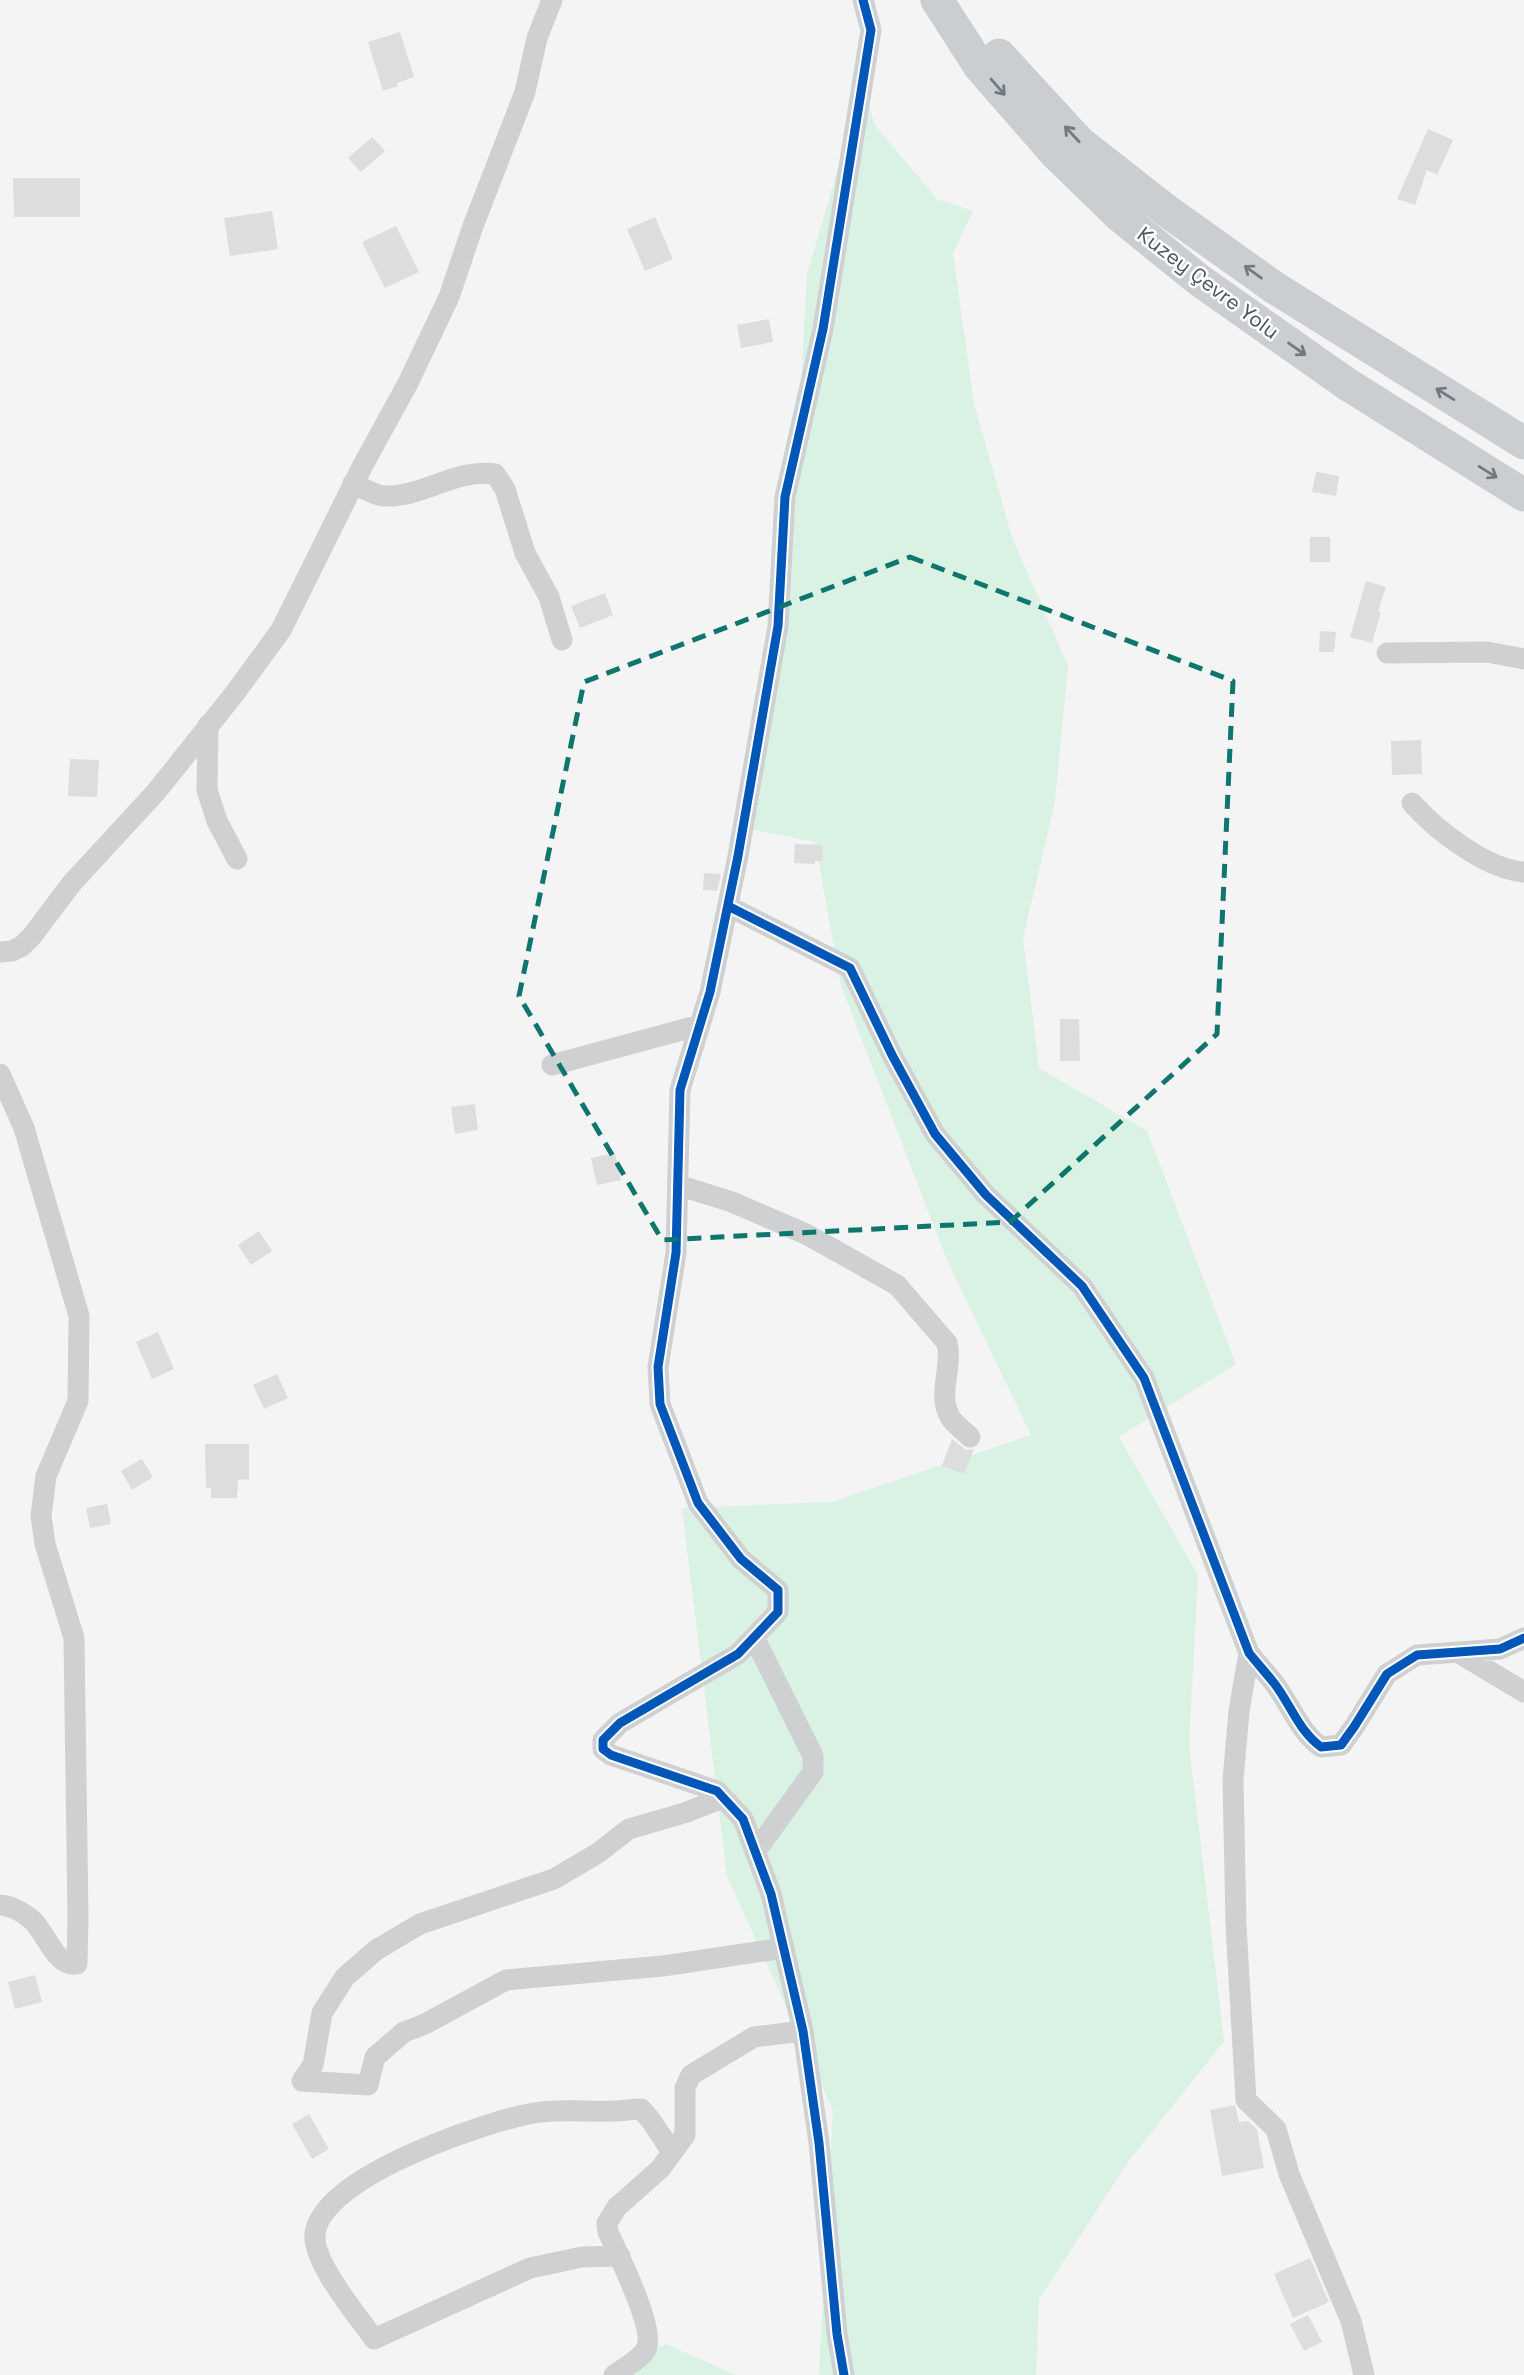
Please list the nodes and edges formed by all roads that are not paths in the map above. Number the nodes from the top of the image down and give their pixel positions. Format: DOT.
graph roads {
  1 [pos="552,0"];
  2 [pos="863,0"];
  3 [pos="941,5"];
  4 [pos="1524,443"];
  5 [pos="353,483"];
  6 [pos="1524,495"];
  7 [pos="562,640"];
  8 [pos="1387,653"];
  9 [pos="1524,659"];
  10 [pos="208,726"];
  11 [pos="1412,803"];
  12 [pos="237,859"];
  13 [pos="1524,872"];
  14 [pos="728,906"];
  15 [pos="0,952"];
  16 [pos="700,1025"];
  17 [pos="552,1065"];
  18 [pos="0,1074"];
  19 [pos="678,1185"];
  20 [pos="971,1437"];
  21 [pos="754,1637"];
  22 [pos="1524,1638"];
  23 [pos="1249,1653"];
  24 [pos="1459,1653"];
  25 [pos="1524,1692"];
  26 [pos="723,1798"];
  27 [pos="755,1852"];
  28 [pos="0,1905"];
  29 [pos="784,1948"];
  30 [pos="803,2031"];
  31 [pos="672,2152"];
  32 [pos="620,2256"];
  33 [pos="614,2375"];
  34 [pos="844,2375"];
  35 [pos="1364,2375"];
  1 -- 5 [label="street"];
  2 -- 14 [label="street"];
  4 -- 3 [label="main road, Kuzey Çevre Yolu, one-way"];
  3 -- 6 [label="main road, Kuzey Çevre Yolu, one-way"];
  5 -- 7 [label="street"];
  5 -- 10 [label="street"];
  8 -- 9 [label="street"];
  10 -- 12 [label="street"];
  10 -- 15 [label="street"];
  11 -- 13 [label="street"];
  14 -- 16 [label="street"];
  14 -- 23 [label="street"];
  16 -- 17 [label="street"];
  16 -- 19 [label="street"];
  18 -- 28 [label="street"];
  19 -- 20 [label="street"];
  19 -- 21 [label="street"];
  21 -- 26 [label="street"];
  21 -- 27 [label="street"];
  22 -- 24 [label="street"];
  23 -- 24 [label="street"];
  23 -- 35 [label="street"];
  24 -- 25 [label="street"];
  26 -- 27 [label="street"];
  26 -- 29 [label="street"];
  27 -- 29 [label="street"];
  29 -- 30 [label="street"];
  30 -- 31 [label="street"];
  30 -- 34 [label="street"];
  31 -- 32 [label="street"];
  31 -- 32 [label="street"];
  32 -- 33 [label="street"];
}
